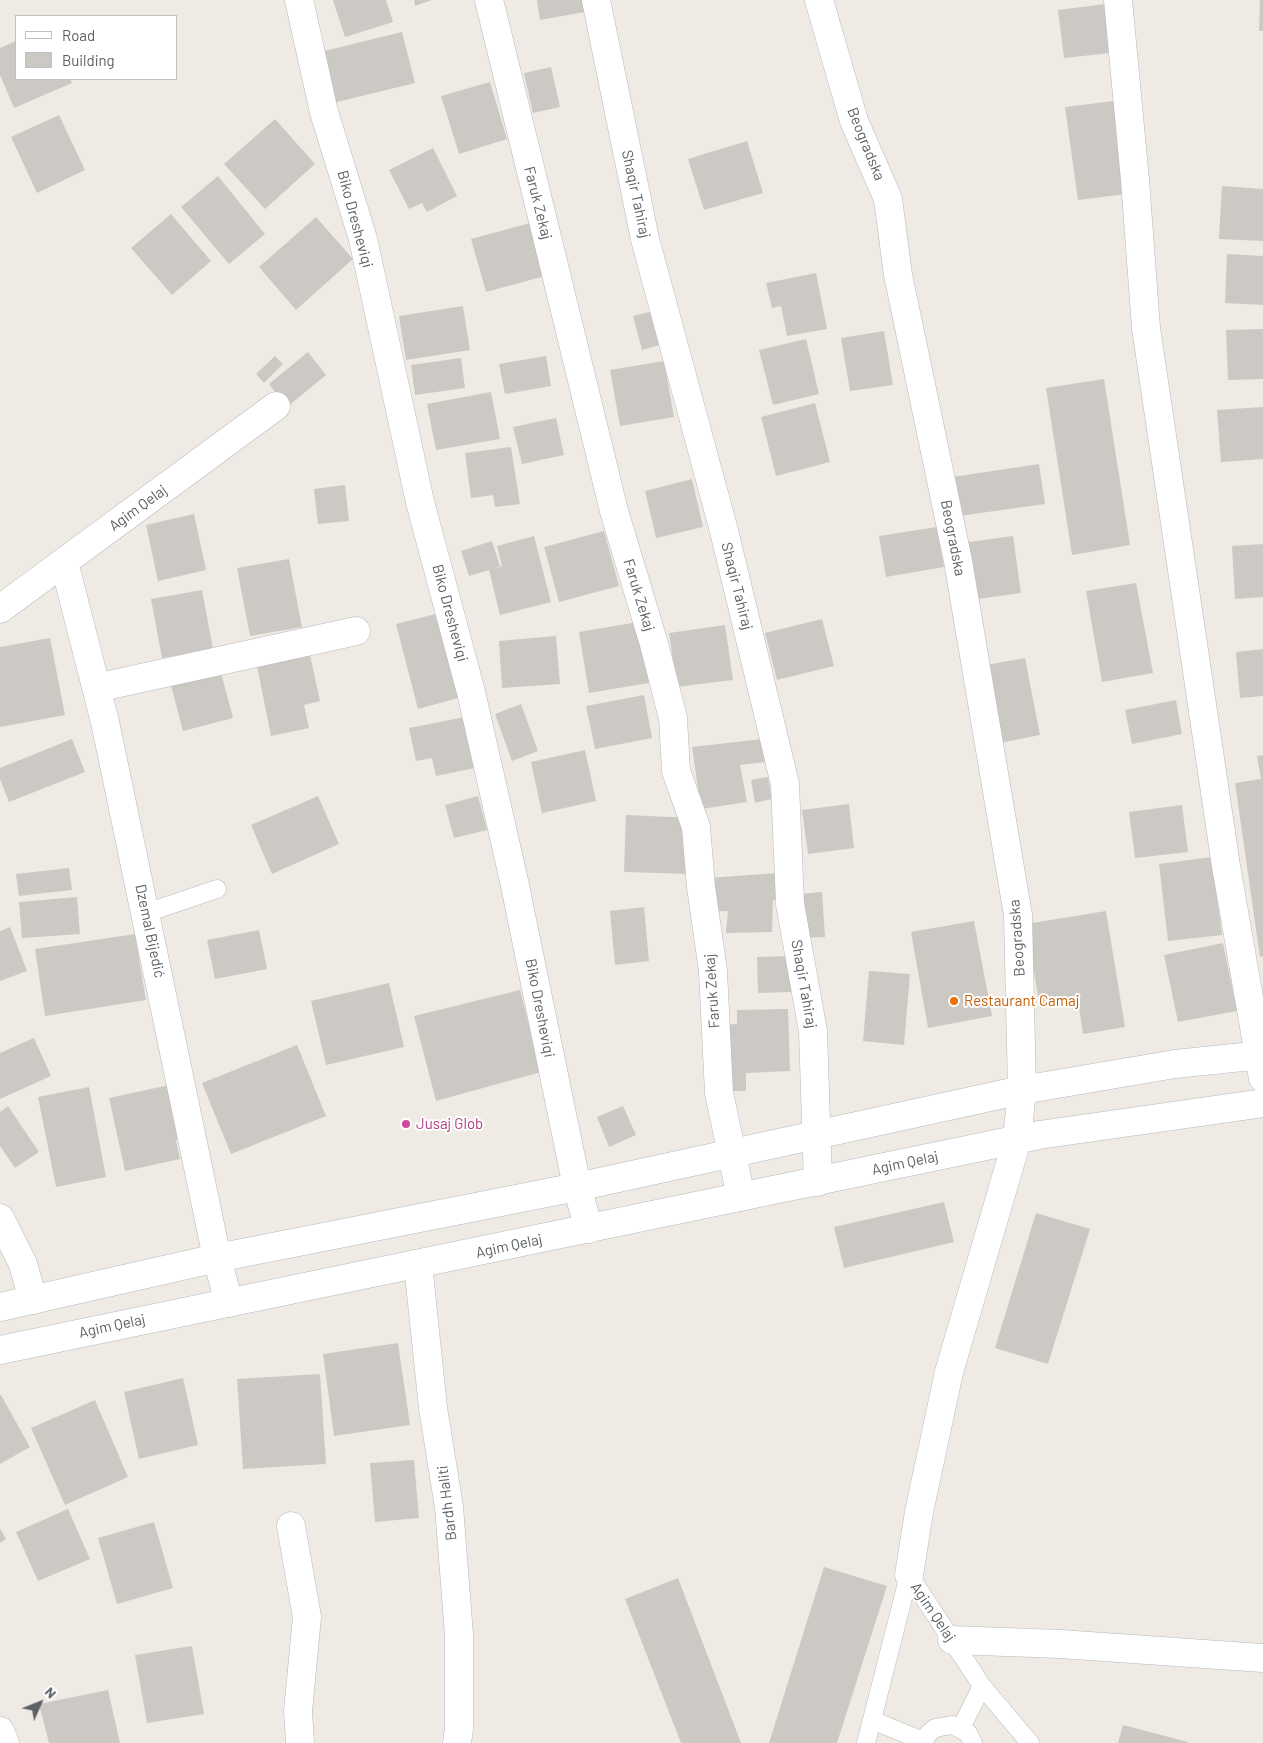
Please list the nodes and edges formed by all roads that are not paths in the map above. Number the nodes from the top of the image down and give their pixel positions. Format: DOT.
graph roads {
  1 [pos="299,0"];
  2 [pos="489,0"];
  3 [pos="596,0"];
  4 [pos="819,0"];
  5 [pos="1118,0"];
  6 [pos="276,406"];
  7 [pos="64,562"];
  8 [pos="0,609"];
  9 [pos="356,631"];
  10 [pos="96,688"];
  11 [pos="217,889"];
  12 [pos="146,913"];
  13 [pos="1261,1063"];
  14 [pos="1022,1090"];
  15 [pos="1263,1103"];
  16 [pos="817,1134"];
  17 [pos="1017,1140"];
  18 [pos="733,1152"];
  19 [pos="818,1182"];
  20 [pos="577,1187"];
  21 [pos="741,1197"];
  22 [pos="0,1218"];
  23 [pos="589,1229"];
  24 [pos="217,1258"];
  25 [pos="418,1264"];
  26 [pos="33,1300"];
  27 [pos="229,1302"];
  28 [pos="0,1307"];
  29 [pos="0,1350"];
  30 [pos="291,1526"];
  31 [pos="909,1575"];
  32 [pos="952,1640"];
  33 [pos="1263,1658"];
  34 [pos="982,1686"];
  35 [pos="872,1720"];
  36 [pos="960,1728"];
  37 [pos="0,1731"];
  38 [pos="923,1742"];
  39 [pos="5,1743"];
  40 [pos="300,1743"];
  41 [pos="457,1743"];
  42 [pos="866,1743"];
  43 [pos="973,1743"];
  44 [pos="1030,1743"];
  1 -- 20 [label="street, Biko Dresheviqi"];
  2 -- 18 [label="street, Faruk Zekaj"];
  3 -- 16 [label="street, Shaqir Tahiraj"];
  4 -- 14 [label="street, Beogradska"];
  5 -- 13 [label="street"];
  6 -- 7 [label="street, Agim Qelaj"];
  7 -- 8 [label="street, Agim Qelaj"];
  7 -- 10 [label="street, Dzemal Bijedić"];
  9 -- 10 [label="street"];
  10 -- 12 [label="street, Dzemal Bijedić"];
  11 -- 12 [label="lane"];
  12 -- 24 [label="street, Dzemal Bijedić"];
  13 -- 14 [label="street"];
  14 -- 16 [label="street"];
  14 -- 17 [label="street, Agim Qelaj"];
  15 -- 17 [label="street, Agim Qelaj"];
  16 -- 18 [label="street"];
  16 -- 19 [label="street, Shaqir Tahiraj"];
  17 -- 19 [label="street, Agim Qelaj"];
  17 -- 31 [label="street, Agim Qelaj"];
  18 -- 20 [label="street"];
  18 -- 21 [label="street, Faruk Zekaj"];
  19 -- 21 [label="street, Agim Qelaj"];
  20 -- 23 [label="street, Biko Dresheviqi"];
  20 -- 24 [label="street"];
  21 -- 23 [label="street, Agim Qelaj"];
  22 -- 26 [label="street"];
  23 -- 25 [label="street, Agim Qelaj"];
  24 -- 26 [label="street"];
  24 -- 27 [label="street, Dzemal Bijedić"];
  25 -- 27 [label="street, Agim Qelaj"];
  25 -- 41 [label="street, Bardh Haliti"];
  26 -- 28 [label="street"];
  27 -- 29 [label="street, Agim Qelaj"];
  30 -- 40 [label="street"];
  31 -- 32 [label="lane, Agim Qelaj"];
  31 -- 35 [label="lane"];
  32 -- 33 [label="street"];
  32 -- 34 [label="lane, Agim Qelaj"];
  34 -- 36 [label="lane"];
  34 -- 44 [label="lane, Agim Qelaj"];
  35 -- 38 [label="lane"];
  35 -- 42 [label="lane"];
  36 -- 38 [label="lane"];
  36 -- 43 [label="lane"];
  37 -- 39 [label="street"];
}
